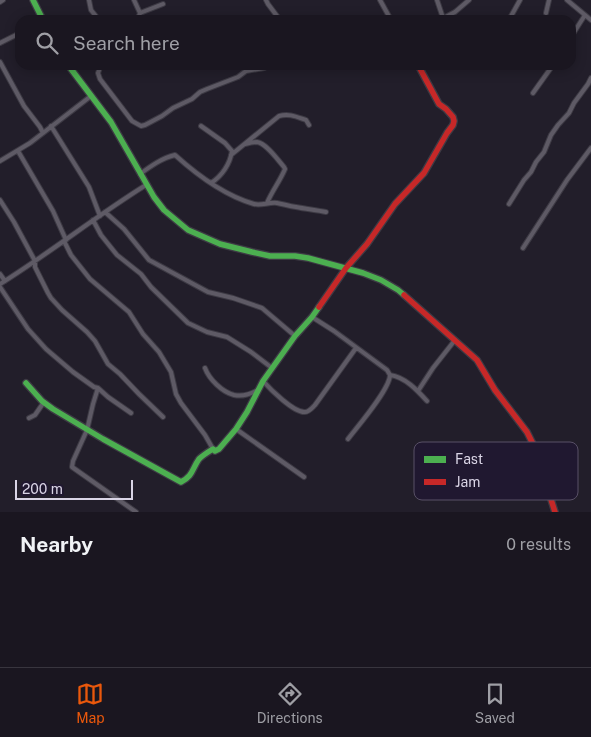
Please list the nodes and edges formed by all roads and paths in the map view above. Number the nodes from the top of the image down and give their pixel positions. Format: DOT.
graph roads {
  1 [pos="4,0"];
  2 [pos="33,0"];
  3 [pos="90,0"];
  4 [pos="134,0"];
  5 [pos="266,0"];
  6 [pos="380,0"];
  7 [pos="437,0"];
  8 [pos="469,0"];
  9 [pos="520,0"];
  10 [pos="549,0"];
  11 [pos="567,0"];
  12 [pos="0,2"];
  13 [pos="163,4"];
  14 [pos="140,12"];
  15 [pos="546,14"];
  16 [pos="40,15"];
  17 [pos="95,15"];
  18 [pos="138,15"];
  19 [pos="276,15"];
  20 [pos="388,15"];
  21 [pos="441,15"];
  22 [pos="449,15"];
  23 [pos="512,15"];
  24 [pos="585,15"];
  25 [pos="591,20"];
  26 [pos="576,29"];
  27 [pos="15,36"];
  28 [pos="0,43"];
  29 [pos="0,62"];
  30 [pos="72,70"];
  31 [pos="99,70"];
  32 [pos="252,70"];
  33 [pos="421,70"];
  34 [pos="550,70"];
  35 [pos="591,78"];
  36 [pos="534,94"];
  37 [pos="91,96"];
  38 [pos="309,125"];
  39 [pos="51,126"];
  40 [pos="201,126"];
  41 [pos="43,134"];
  42 [pos="244,144"];
  43 [pos="591,148"];
  44 [pos="18,151"];
  45 [pos="231,155"];
  46 [pos="0,162"];
  47 [pos="140,174"];
  48 [pos="211,183"];
  49 [pos="146,185"];
  50 [pos="0,200"];
  51 [pos="266,203"];
  52 [pos="509,204"];
  53 [pos="105,212"];
  54 [pos="326,212"];
  55 [pos="100,216"];
  56 [pos="93,220"];
  57 [pos="65,240"];
  58 [pos="522,248"];
  59 [pos="35,261"];
  60 [pos="346,268"];
  61 [pos="0,274"];
  62 [pos="5,281"];
  63 [pos="0,285"];
  64 [pos="312,317"];
  65 [pos="295,336"];
  66 [pos="455,340"];
  67 [pos="356,348"];
  68 [pos="204,368"];
  69 [pos="272,368"];
  70 [pos="390,374"];
  71 [pos="263,381"];
  72 [pos="26,383"];
  73 [pos="98,388"];
  74 [pos="258,390"];
  75 [pos="418,391"];
  76 [pos="427,401"];
  77 [pos="44,402"];
  78 [pos="131,413"];
  79 [pos="163,417"];
  80 [pos="29,418"];
  81 [pos="236,429"];
  82 [pos="87,430"];
  83 [pos="348,439"];
  84 [pos="532,442"];
  85 [pos="213,449"];
  86 [pos="304,477"];
  87 [pos="551,500"];
  88 [pos="136,512"];
  89 [pos="555,512"];
  1 -- 12 [label="street"];
  2 -- 16 [label="street"];
  3 -- 17 [label="street"];
  4 -- 14 [label="street"];
  5 -- 19 [label="street"];
  6 -- 20 [label="street"];
  7 -- 21 [label="street"];
  8 -- 22 [label="street"];
  9 -- 23 [label="street"];
  10 -- 15 [label="street"];
  11 -- 24 [label="street"];
  13 -- 14 [label="street"];
  14 -- 18 [label="street"];
  24 -- 25 [label="street"];
  24 -- 26 [label="street"];
  27 -- 28 [label="street"];
  29 -- 41 [label="street"];
  30 -- 37 [label="street"];
  31 -- 32 [label="street"];
  33 -- 60 [label="street"];
  34 -- 36 [label="street"];
  35 -- 52 [label="street"];
  37 -- 39 [label="street"];
  37 -- 47 [label="street"];
  38 -- 42 [label="street"];
  39 -- 41 [label="street"];
  39 -- 55 [label="street"];
  40 -- 45 [label="street"];
  41 -- 44 [label="street"];
  42 -- 45 [label="street"];
  42 -- 51 [label="street"];
  43 -- 58 [label="street"];
  44 -- 46 [label="street"];
  44 -- 57 [label="street"];
  45 -- 48 [label="street"];
  47 -- 48 [label="street"];
  47 -- 49 [label="street"];
  48 -- 51 [label="street"];
  49 -- 53 [label="street"];
  49 -- 60 [label="street"];
  50 -- 59 [label="street"];
  51 -- 54 [label="street"];
  53 -- 55 [label="street"];
  53 -- 65 [label="street"];
  55 -- 56 [label="street"];
  56 -- 57 [label="street"];
  56 -- 69 [label="street"];
  57 -- 59 [label="street"];
  57 -- 85 [label="street"];
  59 -- 62 [label="street"];
  59 -- 79 [label="street"];
  60 -- 64 [label="street"];
  60 -- 66 [label="street"];
  61 -- 62 [label="street"];
  62 -- 63 [label="street"];
  63 -- 73 [label="street"];
  64 -- 65 [label="street"];
  64 -- 67 [label="street"];
  65 -- 69 [label="street"];
  66 -- 75 [label="street"];
  66 -- 84 [label="street"];
  67 -- 70 [label="street"];
  67 -- 71 [label="street"];
  68 -- 74 [label="street"];
  69 -- 71 [label="street"];
  70 -- 75 [label="street"];
  70 -- 83 [label="street"];
  71 -- 74 [label="street"];
  72 -- 77 [label="street"];
  73 -- 78 [label="street"];
  73 -- 82 [label="street"];
  74 -- 81 [label="street"];
  75 -- 76 [label="street"];
  77 -- 80 [label="street"];
  77 -- 82 [label="street"];
  81 -- 85 [label="street"];
  81 -- 86 [label="street"];
  82 -- 85 [label="street"];
  82 -- 88 [label="street"];
  87 -- 89 [label="street"];
}
